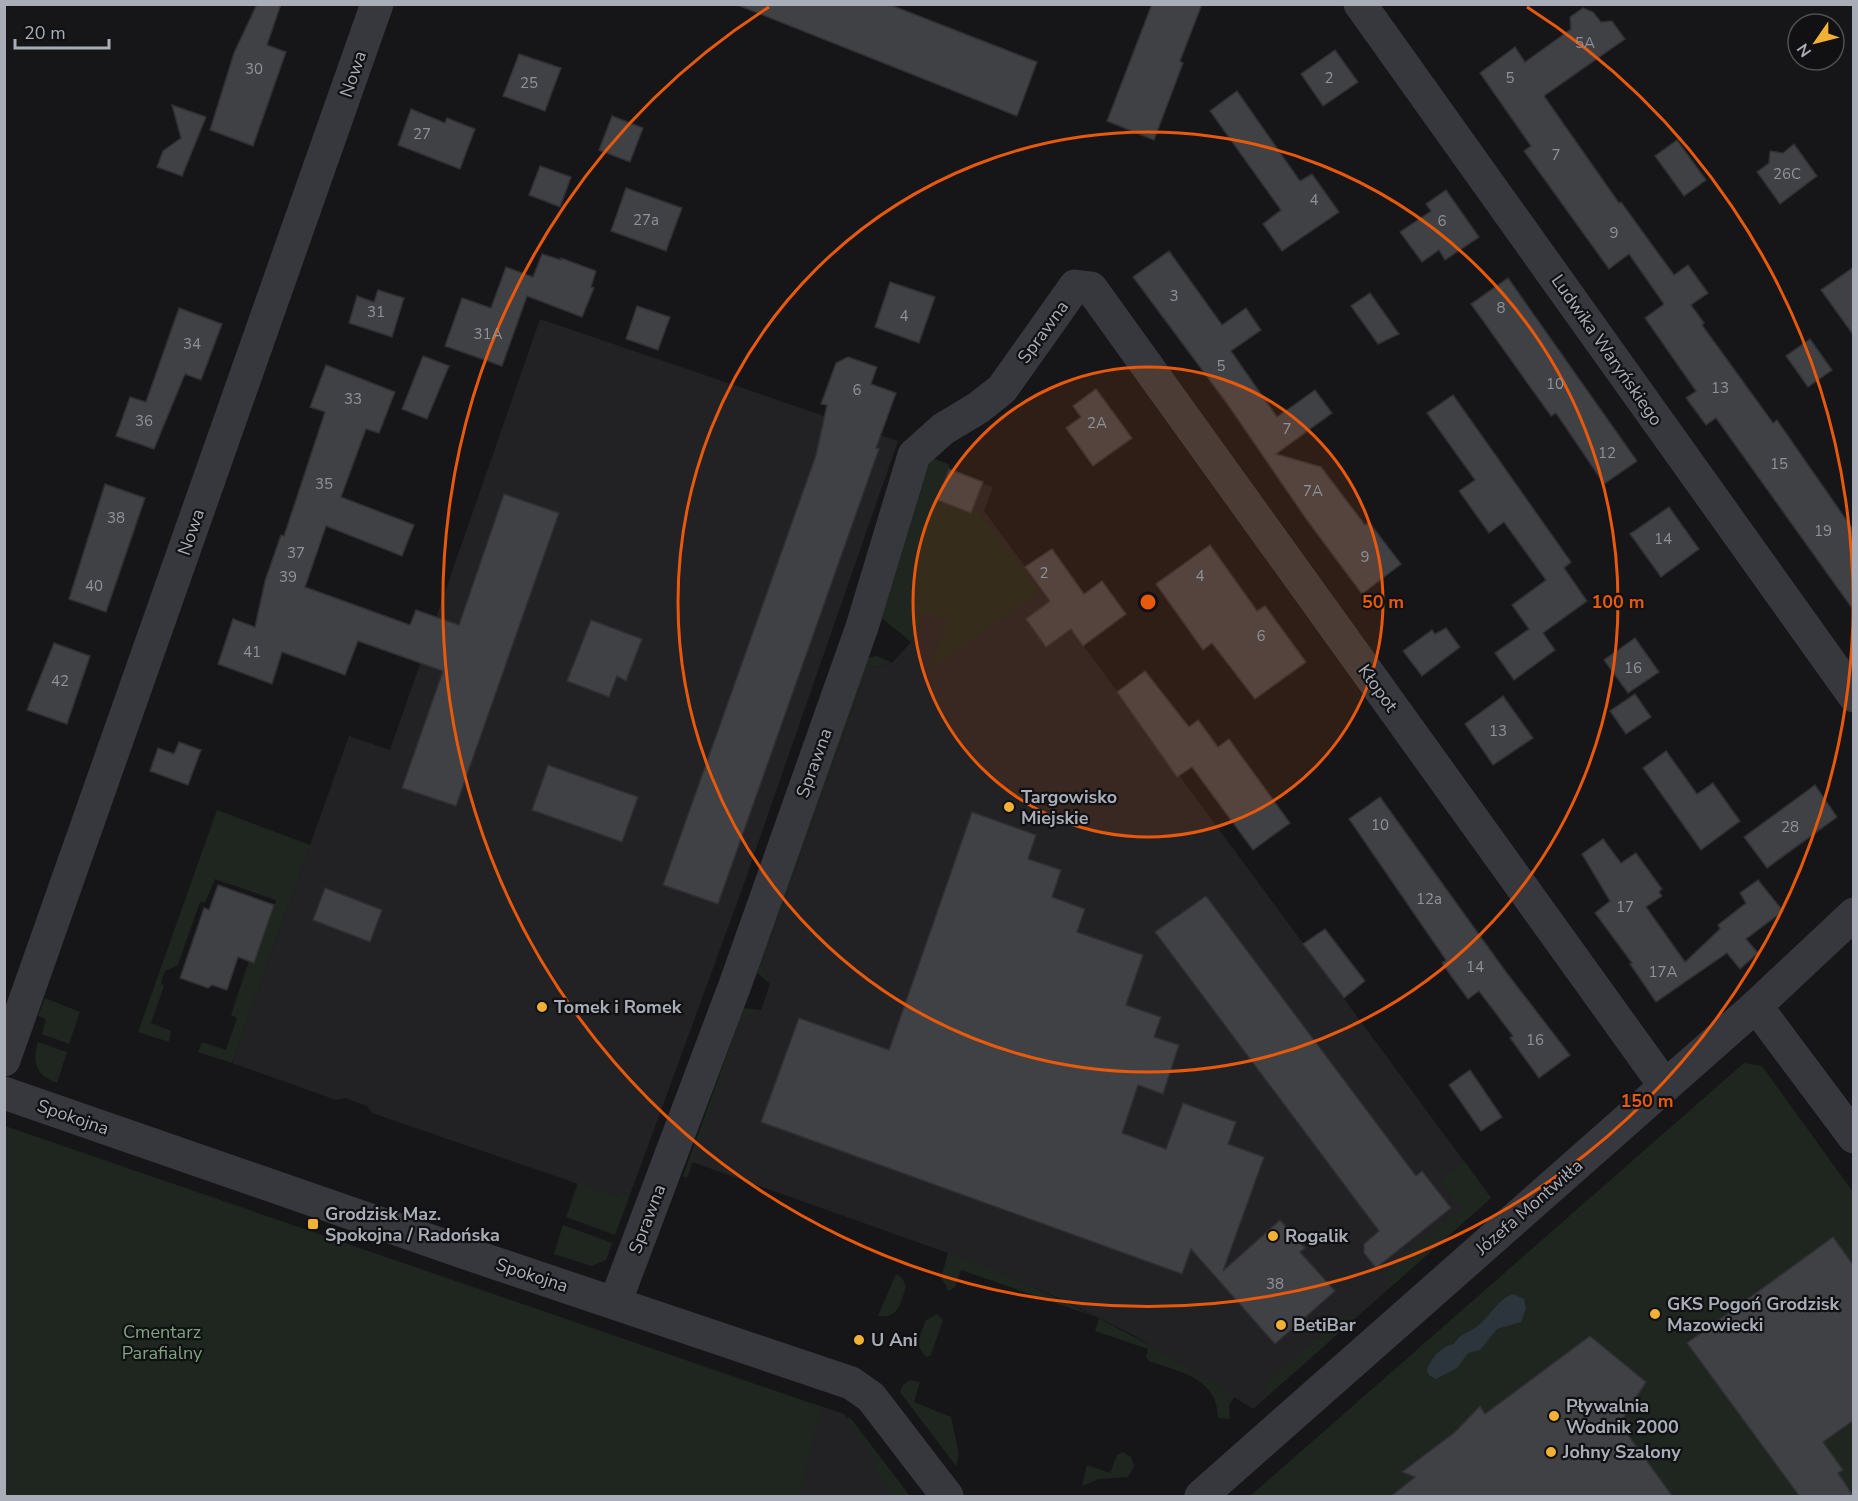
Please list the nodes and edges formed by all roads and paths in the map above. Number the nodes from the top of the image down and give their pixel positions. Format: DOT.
graph roads {
  1 [pos="377,4"];
  2 [pos="1360,4"];
  3 [pos="1091,288"];
  4 [pos="1854,696"];
  5 [pos="1854,914"];
  6 [pos="1756,1006"];
  7 [pos="4,1060"];
  8 [pos="1665,1086"];
  9 [pos="4,1093"];
  10 [pos="1854,1137"];
  11 [pos="615,1303"];
  12 [pos="947,1497"];
  13 [pos="1201,1497"];
  1 -- 7 [label="street, Nowa"];
  2 -- 4 [label="street, Ludwika Waryńskiego"];
  3 -- 8 [label="street, Kłopot"];
  3 -- 11 [label="street, Sprawna"];
  5 -- 6 [label="street, Józefa Montwiłła"];
  6 -- 8 [label="street, Józefa Montwiłła"];
  6 -- 10 [label="street"];
  8 -- 13 [label="street, Józefa Montwiłła"];
  9 -- 11 [label="street, Spokojna"];
  11 -- 12 [label="street, Spokojna"];
}
